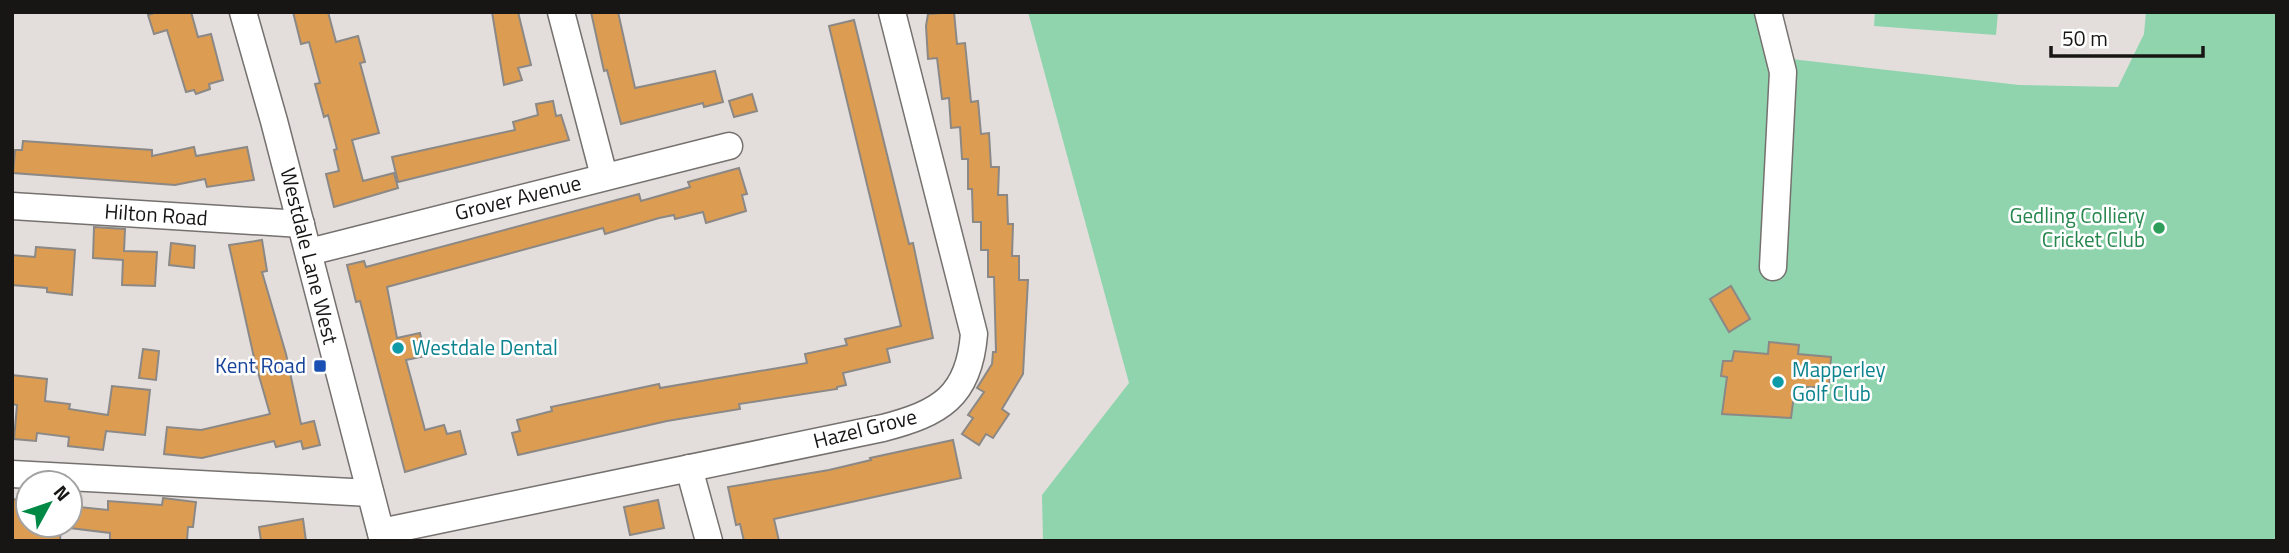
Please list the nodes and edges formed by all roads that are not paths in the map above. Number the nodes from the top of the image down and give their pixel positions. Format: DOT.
graph roads {
  1 [pos="243,12"];
  2 [pos="561,12"];
  3 [pos="892,12"];
  4 [pos="1768,12"];
  5 [pos="729,146"];
  6 [pos="604,176"];
  7 [pos="12,206"];
  8 [pos="301,224"];
  9 [pos="309,252"];
  10 [pos="1773,267"];
  11 [pos="690,468"];
  12 [pos="12,474"];
  13 [pos="370,493"];
  14 [pos="382,536"];
  15 [pos="709,541"];
  1 -- 8 [label="street, Westdale Lane West"];
  2 -- 6 [label="street"];
  3 -- 11 [label="street, Hazel Grove"];
  4 -- 10 [label="street"];
  5 -- 6 [label="street, Grover Avenue"];
  6 -- 9 [label="street, Grover Avenue"];
  7 -- 8 [label="street, Hilton Road"];
  8 -- 9 [label="street, Westdale Lane West"];
  9 -- 13 [label="street, Westdale Lane West"];
  11 -- 14 [label="street, Hazel Grove"];
  11 -- 15 [label="street"];
  12 -- 13 [label="street"];
  13 -- 14 [label="street, Westdale Lane West"];
}
